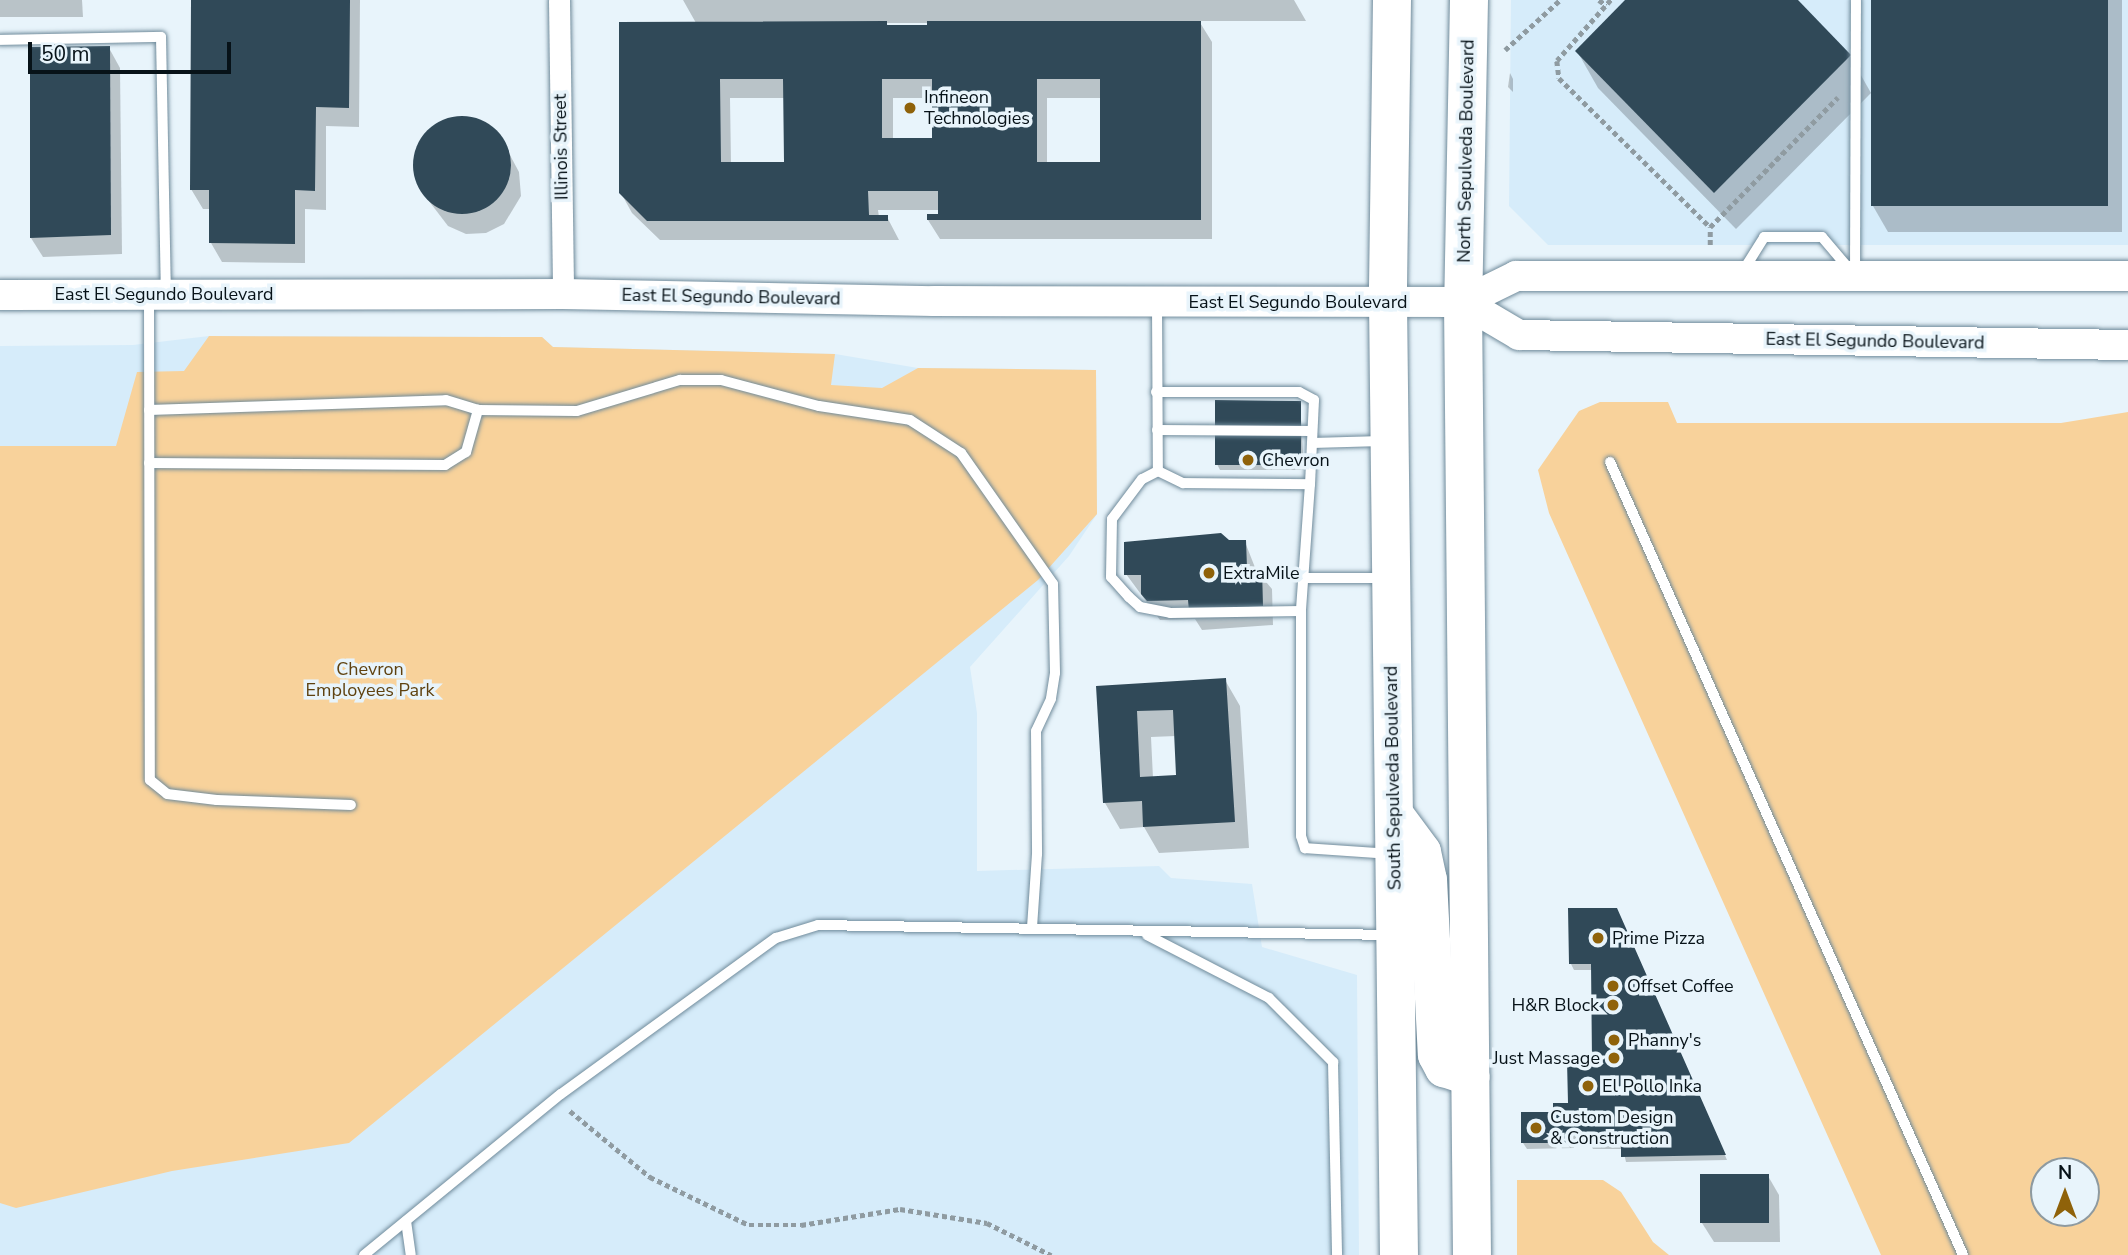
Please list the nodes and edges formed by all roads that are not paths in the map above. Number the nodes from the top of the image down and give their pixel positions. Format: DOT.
graph roads {
  1 [pos="559,0"];
  2 [pos="1392,0"];
  3 [pos="1469,0"];
  4 [pos="1856,0"];
  5 [pos="0,40"];
  6 [pos="1855,276"];
  7 [pos="2128,276"];
  8 [pos="157,294"];
  9 [pos="563,294"];
  10 [pos="0,295"];
  11 [pos="1157,302"];
  12 [pos="1388,302"];
  13 [pos="1463,302"];
  14 [pos="2128,345"];
  15 [pos="1156,392"];
  16 [pos="149,410"];
  17 [pos="478,410"];
  18 [pos="1157,430"];
  19 [pos="1312,431"];
  20 [pos="1390,441"];
  21 [pos="1312,443"];
  22 [pos="149,463"];
  23 [pos="1610,463"];
  24 [pos="1158,471"];
  25 [pos="1310,484"];
  26 [pos="1305,578"];
  27 [pos="1391,578"];
  28 [pos="1301,611"];
  29 [pos="351,805"];
  30 [pos="1394,814"];
  31 [pos="1394,854"];
  32 [pos="1032,928"];
  33 [pos="1126,930"];
  34 [pos="1395,935"];
  35 [pos="1471,1077"];
  36 [pos="406,1221"];
  37 [pos="364,1255"];
  38 [pos="411,1255"];
  39 [pos="1338,1255"];
  40 [pos="1399,1255"];
  41 [pos="1472,1255"];
  42 [pos="1963,1255"];
  1 -- 9 [label="street, Illinois Street"];
  2 -- 12 [label="highway"];
  3 -- 13 [label="highway, North Sepulveda Boulevard"];
  4 -- 6 [label="lane"];
  5 -- 8 [label="lane"];
  6 -- 7 [label="main road, East El Segundo Boulevard"];
  6 -- 13 [label="main road, East El Segundo Boulevard"];
  8 -- 9 [label="main road, East El Segundo Boulevard"];
  8 -- 10 [label="main road, East El Segundo Boulevard"];
  8 -- 16 [label="lane"];
  9 -- 11 [label="main road, East El Segundo Boulevard"];
  11 -- 12 [label="main road, East El Segundo Boulevard"];
  11 -- 15 [label="lane"];
  12 -- 13 [label="main road, East El Segundo Boulevard"];
  12 -- 20 [label="highway, South Sepulveda Boulevard"];
  13 -- 14 [label="main road, East El Segundo Boulevard"];
  13 -- 35 [label="highway"];
  15 -- 18 [label="lane"];
  15 -- 19 [label="lane"];
  16 -- 17 [label="lane"];
  16 -- 22 [label="lane"];
  17 -- 22 [label="lane"];
  17 -- 32 [label="lane"];
  18 -- 19 [label="lane"];
  18 -- 24 [label="lane"];
  19 -- 21 [label="lane"];
  20 -- 21 [label="lane"];
  20 -- 27 [label="highway, South Sepulveda Boulevard"];
  21 -- 25 [label="lane"];
  22 -- 29 [label="lane"];
  23 -- 42 [label="lane"];
  24 -- 25 [label="lane"];
  24 -- 28 [label="lane"];
  25 -- 26 [label="lane"];
  26 -- 27 [label="lane"];
  26 -- 28 [label="lane"];
  27 -- 30 [label="highway, South Sepulveda Boulevard"];
  28 -- 31 [label="lane"];
  30 -- 31 [label="highway, South Sepulveda Boulevard"];
  30 -- 35 [label="highway"];
  31 -- 34 [label="highway, South Sepulveda Boulevard"];
  32 -- 33 [label="lane"];
  32 -- 36 [label="lane"];
  33 -- 34 [label="lane"];
  33 -- 39 [label="lane"];
  34 -- 40 [label="highway, South Sepulveda Boulevard"];
  35 -- 41 [label="highway"];
  36 -- 37 [label="lane"];
  36 -- 38 [label="lane"];
}
